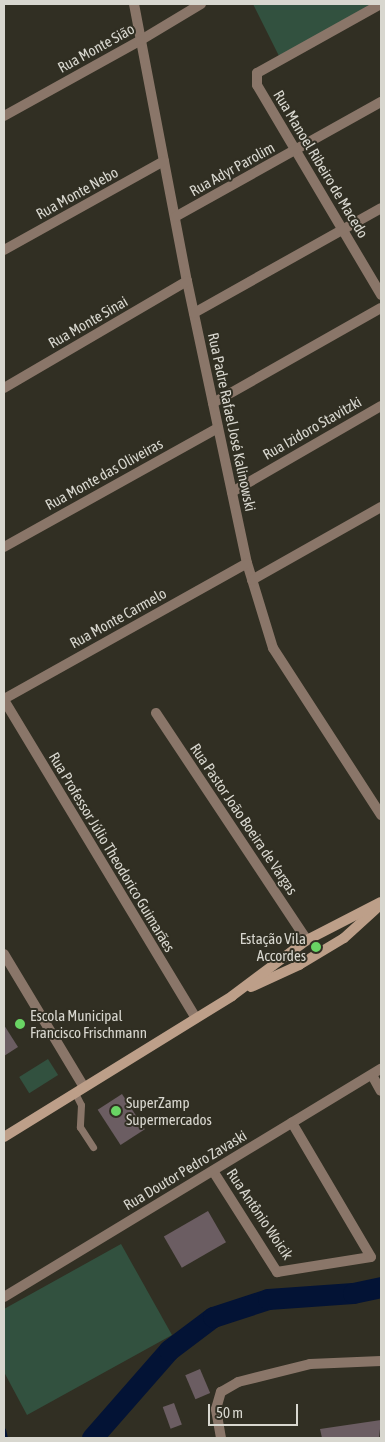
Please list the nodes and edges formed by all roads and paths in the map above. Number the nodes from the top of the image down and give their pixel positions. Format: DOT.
graph roads {
  1 [pos="134,4"];
  2 [pos="201,4"];
  3 [pos="381,4"];
  4 [pos="141,40"];
  5 [pos="381,102"];
  6 [pos="4,116"];
  7 [pos="296,151"];
  8 [pos="164,162"];
  9 [pos="381,208"];
  10 [pos="175,217"];
  11 [pos="342,230"];
  12 [pos="4,250"];
  13 [pos="187,281"];
  14 [pos="381,295"];
  15 [pos="381,308"];
  16 [pos="194,313"];
  17 [pos="4,388"];
  18 [pos="213,403"];
  19 [pos="381,406"];
  20 [pos="218,428"];
  21 [pos="232,492"];
  22 [pos="381,507"];
  23 [pos="4,547"];
  24 [pos="247,563"];
  25 [pos="252,580"];
  26 [pos="4,699"];
  27 [pos="156,714"];
  28 [pos="381,815"];
  29 [pos="381,903"];
  30 [pos="307,940"];
  31 [pos="4,954"];
  32 [pos="232,996"];
  33 [pos="196,1018"];
  34 [pos="381,1070"];
  35 [pos="372,1075"];
  36 [pos="84,1087"];
  37 [pos="381,1091"];
  38 [pos="74,1093"];
  39 [pos="292,1123"];
  40 [pos="4,1137"];
  41 [pos="93,1147"];
  42 [pos="213,1171"];
  43 [pos="4,1296"];
  44 [pos="381,1361"];
  45 [pos="221,1438"];
  1 -- 4 [label="street, Rua Padre Rafael José Kalinowski"];
  2 -- 4 [label="street, Rua Monte Sião"];
  3 -- 7 [label="street, Rua Manoel Ribeiro de Macedo"];
  4 -- 6 [label="street, Rua Monte Sião"];
  4 -- 8 [label="street, Rua Padre Rafael José Kalinowski"];
  5 -- 7 [label="street, Rua Adyr Parolim"];
  7 -- 10 [label="street, Rua Adyr Parolim"];
  7 -- 11 [label="street, Rua Manoel Ribeiro de Macedo"];
  8 -- 10 [label="street, Rua Padre Rafael José Kalinowski"];
  8 -- 12 [label="street, Rua Monte Nebo"];
  9 -- 11 [label="street"];
  10 -- 13 [label="street, Rua Padre Rafael José Kalinowski"];
  11 -- 14 [label="street, Rua Manoel Ribeiro de Macedo"];
  11 -- 16 [label="street"];
  13 -- 16 [label="street, Rua Padre Rafael José Kalinowski"];
  13 -- 17 [label="street, Rua Monte Sinai"];
  15 -- 18 [label="street"];
  16 -- 18 [label="street, Rua Padre Rafael José Kalinowski"];
  18 -- 20 [label="street, Rua Padre Rafael José Kalinowski"];
  19 -- 21 [label="street, Rua Izidoro Stavitzki"];
  20 -- 21 [label="street, Rua Padre Rafael José Kalinowski"];
  20 -- 23 [label="street, Rua Monte das Oliveiras"];
  21 -- 24 [label="street, Rua Padre Rafael José Kalinowski"];
  22 -- 25 [label="street"];
  24 -- 25 [label="street, Rua Padre Rafael José Kalinowski"];
  24 -- 26 [label="street, Rua Monte Carmelo"];
  25 -- 28 [label="street, Rua Padre Rafael José Kalinowski"];
  26 -- 33 [label="street, Rua Professor Júlio Theodorico Guimarães"];
  27 -- 30 [label="street, Rua Pastor João Boeira de Vargas"];
  29 -- 30 [label="street"];
  29 -- 32 [label="street"];
  30 -- 32 [label="street"];
  31 -- 36 [label="street"];
  32 -- 33 [label="street"];
  33 -- 36 [label="street"];
  34 -- 35 [label="street, Rua Doutor Pedro Zavaski"];
  35 -- 37 [label="street"];
  35 -- 39 [label="street, Rua Doutor Pedro Zavaski"];
  36 -- 38 [label="street"];
  38 -- 40 [label="street"];
  38 -- 41 [label="lane"];
  39 -- 42 [label="street, Rua Doutor Pedro Zavaski"];
  39 -- 42 [label="street, Rua Antônio Woicik"];
  42 -- 43 [label="street, Rua Doutor Pedro Zavaski"];
  44 -- 45 [label="street"];
}
